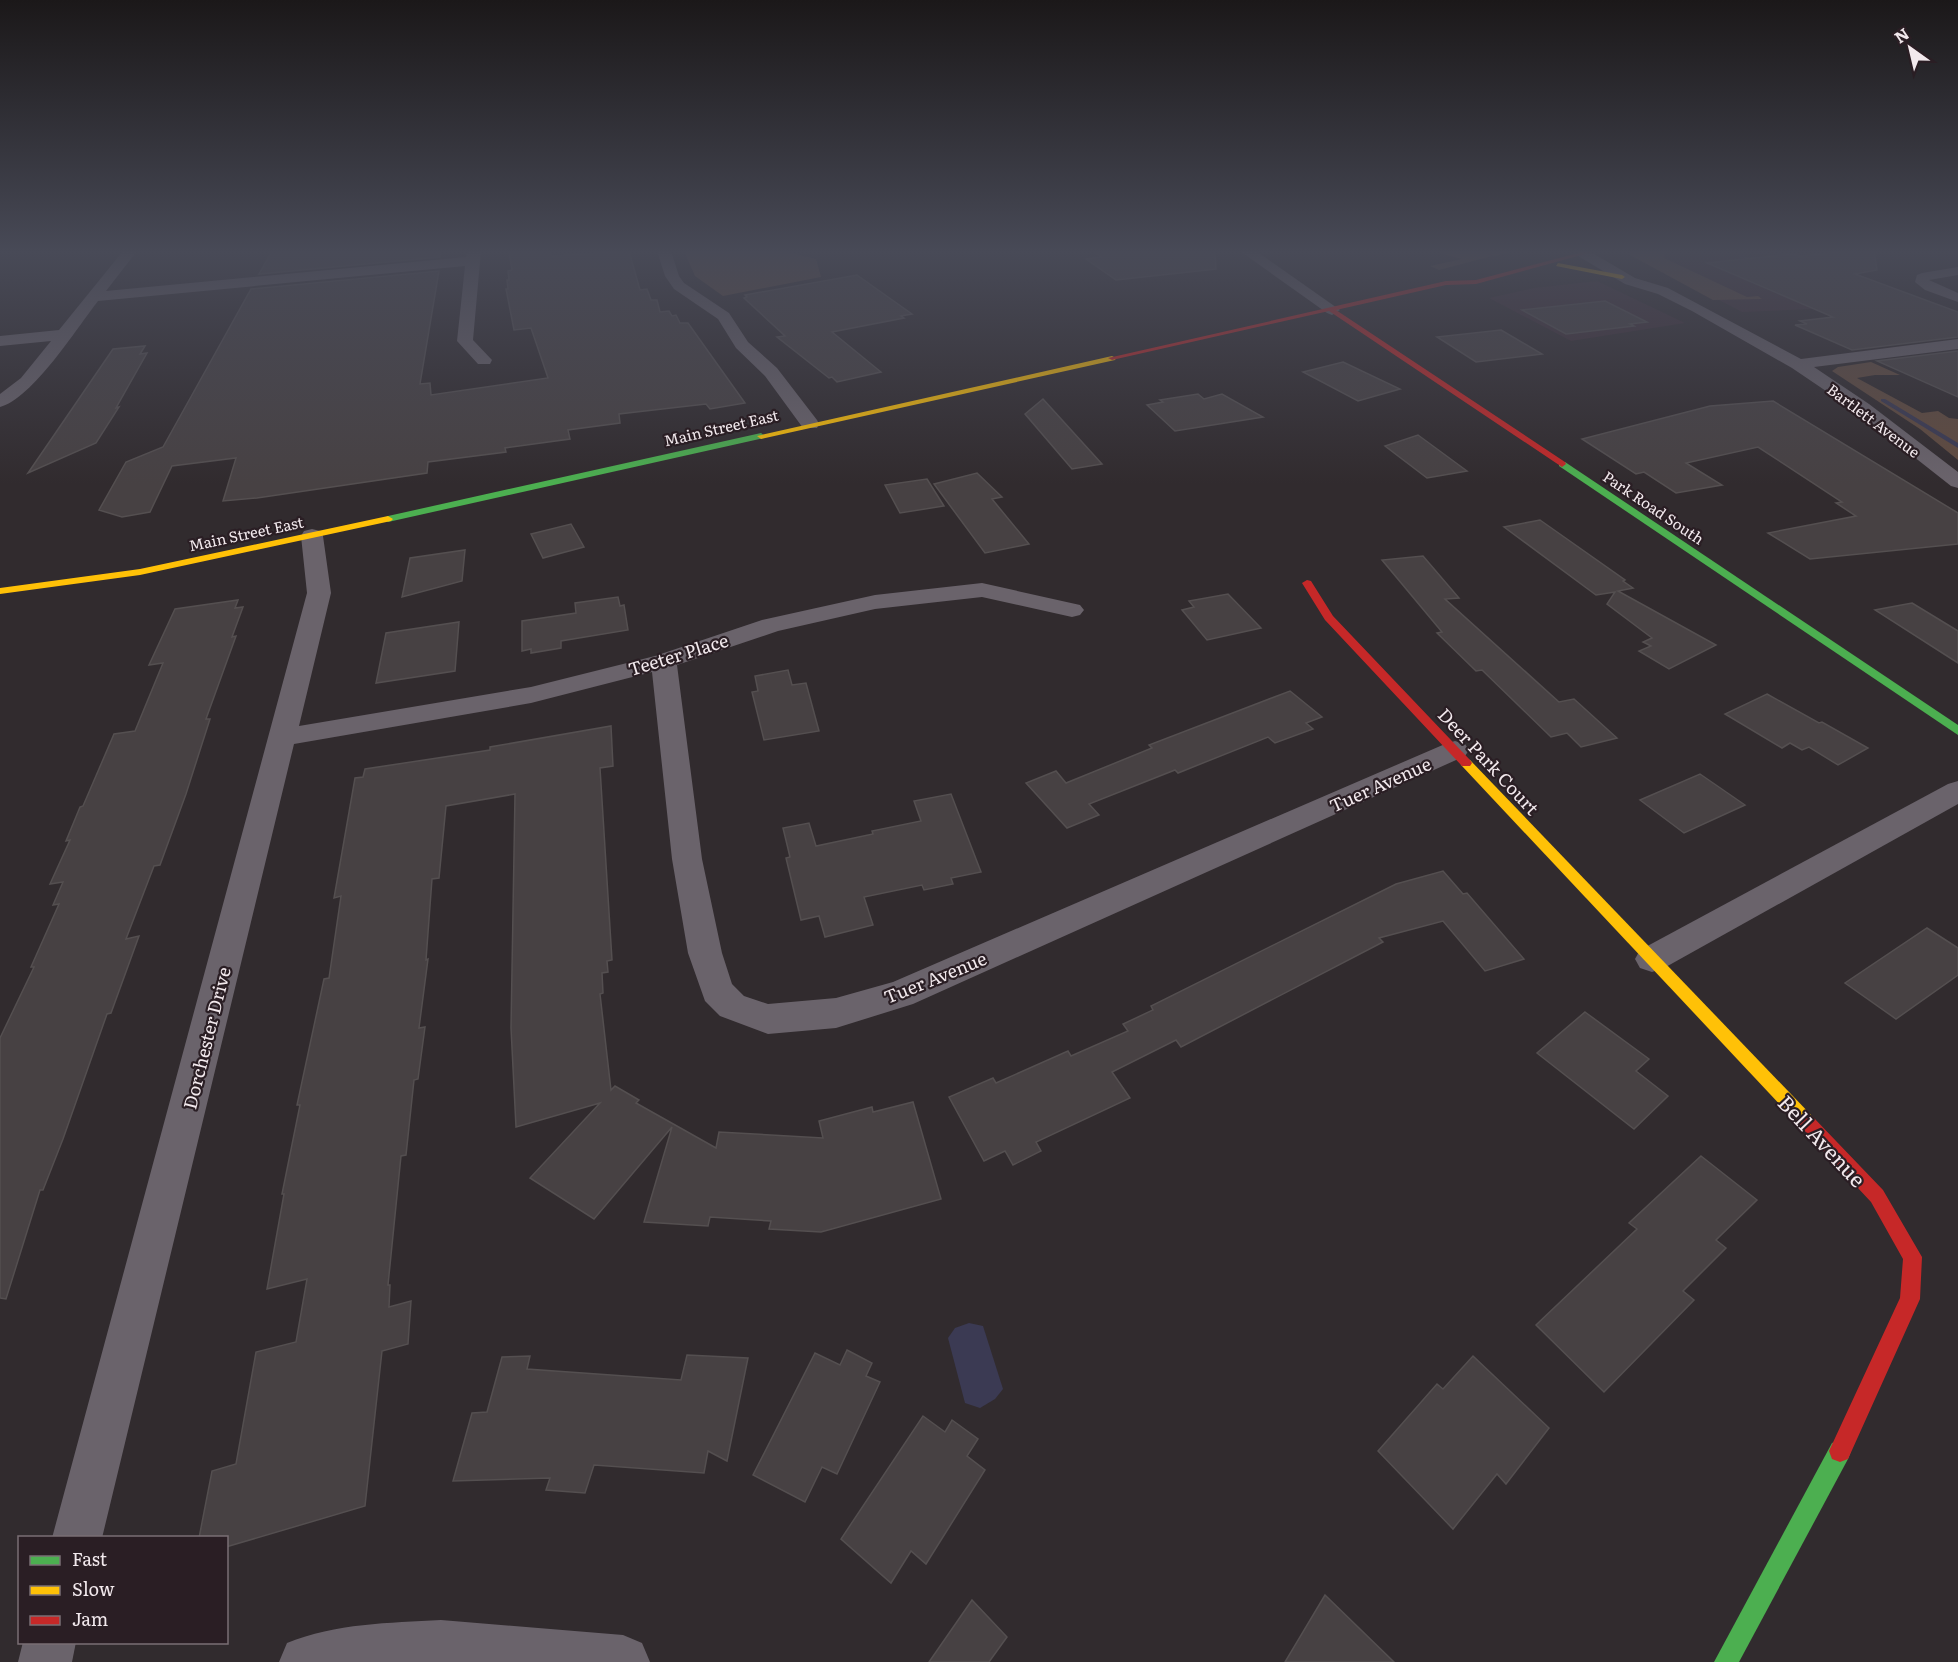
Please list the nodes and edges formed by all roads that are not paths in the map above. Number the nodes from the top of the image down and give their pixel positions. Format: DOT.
graph roads {
  1 [pos="67,329"];
  2 [pos="466,329"];
  3 [pos="732,329"];
  4 [pos="1247,329"];
  5 [pos="1360,329"];
  6 [pos="1732,329"];
  7 [pos="61,335"];
  8 [pos="0,341"];
  9 [pos="1958,344"];
  10 [pos="484,360"];
  11 [pos="1798,364"];
  12 [pos="0,402"];
  13 [pos="810,424"];
  14 [pos="1958,482"];
  15 [pos="312,536"];
  16 [pos="1306,583"];
  17 [pos="0,591"];
  18 [pos="1072,609"];
  19 [pos="664,661"];
  20 [pos="1958,731"];
  21 [pos="283,737"];
  22 [pos="1455,750"];
  23 [pos="1958,791"];
  24 [pos="1652,958"];
  25 [pos="78,1536"];
  26 [pos="50,1644"];
  27 [pos="45,1662"];
  28 [pos="306,1662"];
  29 [pos="623,1662"];
  30 [pos="1726,1662"];
  1 -- 7 [label="street"];
  2 -- 10 [label="street"];
  3 -- 13 [label="street"];
  4 -- 13 [label="main road, Main Street East"];
  5 -- 20 [label="main road, Park Road South"];
  6 -- 11 [label="street, Bartlett Avenue"];
  7 -- 8 [label="street"];
  7 -- 12 [label="street"];
  9 -- 11 [label="street"];
  11 -- 14 [label="street, Bartlett Avenue"];
  13 -- 15 [label="main road, Main Street East"];
  15 -- 17 [label="main road, Main Street East"];
  15 -- 21 [label="street, Dorchester Drive"];
  16 -- 22 [label="main road, Deer Park Court"];
  18 -- 19 [label="street, Teeter Place"];
  19 -- 21 [label="street, Teeter Place"];
  19 -- 22 [label="street, Tuer Avenue"];
  21 -- 25 [label="street, Dorchester Drive"];
  22 -- 24 [label="main road, Deer Park Court"];
  23 -- 24 [label="street"];
  24 -- 30 [label="main road, Bell Avenue"];
  26 -- 27 [label="street"];
  28 -- 29 [label="street"];
}
